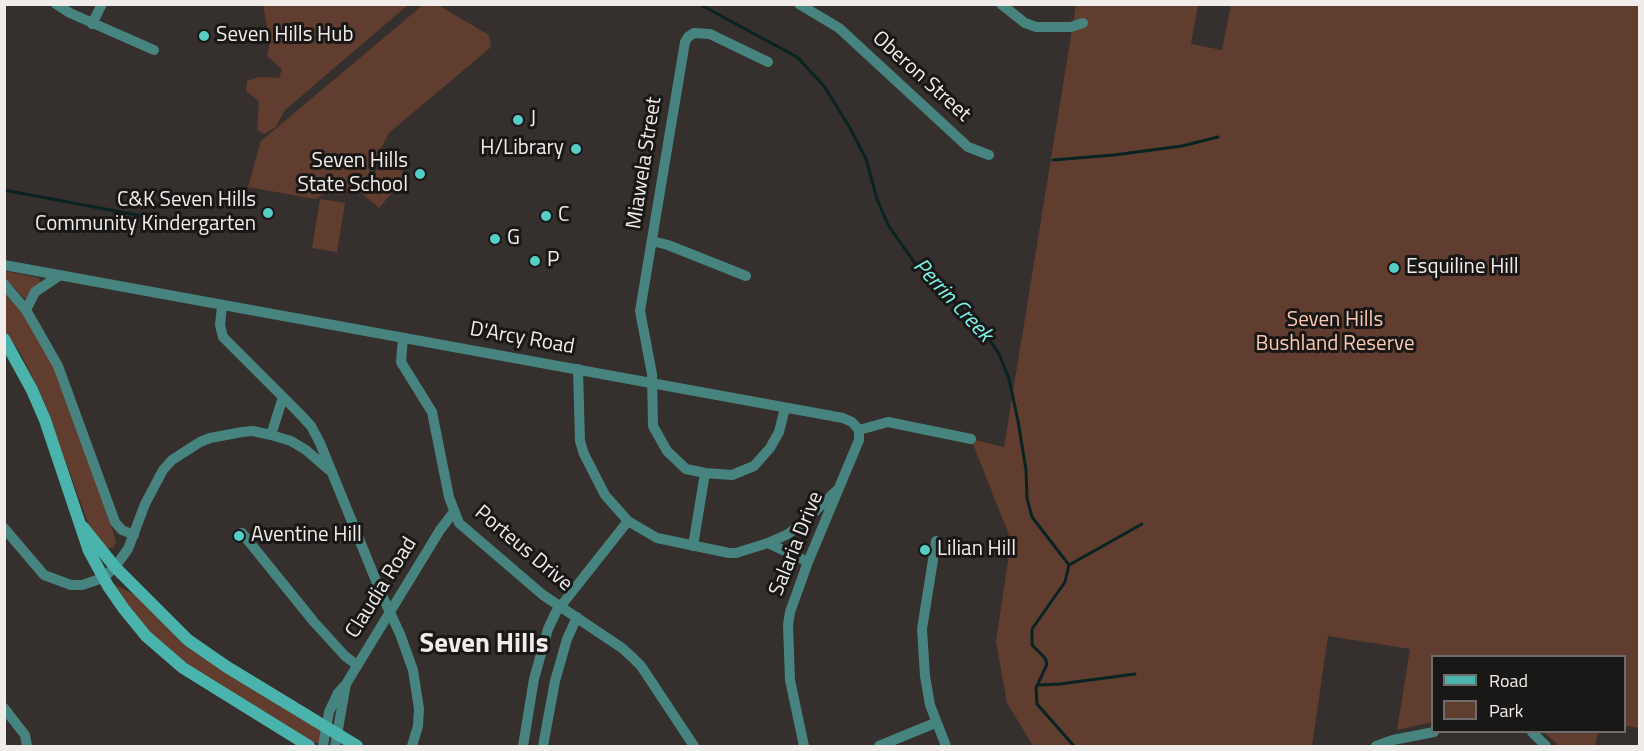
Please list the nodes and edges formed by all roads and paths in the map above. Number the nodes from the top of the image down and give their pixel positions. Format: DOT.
graph roads {
  1 [pos="56,4"];
  2 [pos="102,4"];
  3 [pos="799,4"];
  4 [pos="1000,4"];
  5 [pos="1083,23"];
  6 [pos="93,24"];
  7 [pos="154,50"];
  8 [pos="768,62"];
  9 [pos="989,155"];
  10 [pos="652,241"];
  11 [pos="4,265"];
  12 [pos="60,275"];
  13 [pos="746,276"];
  14 [pos="4,284"];
  15 [pos="222,306"];
  16 [pos="26,310"];
  17 [pos="403,338"];
  18 [pos="4,339"];
  19 [pos="578,369"];
  20 [pos="652,383"];
  21 [pos="283,397"];
  22 [pos="785,408"];
  23 [pos="859,430"];
  24 [pos="270,435"];
  25 [pos="971,439"];
  26 [pos="330,470"];
  27 [pos="705,473"];
  28 [pos="840,488"];
  29 [pos="453,513"];
  30 [pos="628,521"];
  31 [pos="82,526"];
  32 [pos="4,528"];
  33 [pos="242,533"];
  34 [pos="134,536"];
  35 [pos="936,541"];
  36 [pos="768,543"];
  37 [pos="693,546"];
  38 [pos="808,562"];
  39 [pos="115,567"];
  40 [pos="103,578"];
  41 [pos="560,606"];
  42 [pos="389,611"];
  43 [pos="577,617"];
  44 [pos="357,665"];
  45 [pos="4,708"];
  46 [pos="935,723"];
  47 [pos="1431,733"];
  48 [pos="1533,733"];
  49 [pos="332,736"];
  50 [pos="27,747"];
  51 [pos="309,747"];
  52 [pos="323,747"];
  53 [pos="357,747"];
  54 [pos="412,747"];
  55 [pos="523,747"];
  56 [pos="543,747"];
  57 [pos="694,747"];
  58 [pos="804,747"];
  59 [pos="879,747"];
  60 [pos="946,747"];
  61 [pos="1376,747"];
  62 [pos="1546,747"];
  1 -- 6 [label="street"];
  2 -- 6 [label="street"];
  3 -- 9 [label="street, Oberon Street"];
  4 -- 5 [label="street"];
  6 -- 7 [label="street"];
  8 -- 10 [label="street, Miawela Street"];
  10 -- 13 [label="street"];
  10 -- 20 [label="street, Miawela Street"];
  11 -- 12 [label="street, D'Arcy Road"];
  12 -- 15 [label="street, D'Arcy Road"];
  12 -- 16 [label="street"];
  14 -- 16 [label="street"];
  15 -- 17 [label="street, D'Arcy Road"];
  15 -- 21 [label="street"];
  16 -- 34 [label="street"];
  17 -- 19 [label="street, D'Arcy Road"];
  17 -- 29 [label="street, Porteus Drive"];
  18 -- 31 [label="main road"];
  19 -- 20 [label="street, D'Arcy Road"];
  19 -- 30 [label="street"];
  20 -- 22 [label="street, D'Arcy Road"];
  20 -- 27 [label="street, Miawela Street"];
  21 -- 24 [label="street"];
  21 -- 26 [label="street"];
  22 -- 23 [label="street, D'Arcy Road"];
  22 -- 27 [label="street"];
  23 -- 25 [label="street"];
  23 -- 28 [label="street, Salaria Drive"];
  24 -- 26 [label="street"];
  24 -- 34 [label="street"];
  26 -- 42 [label="street"];
  27 -- 37 [label="street"];
  28 -- 36 [label="street"];
  28 -- 38 [label="street, Salaria Drive"];
  29 -- 41 [label="street, Porteus Drive"];
  29 -- 42 [label="street, Claudia Road"];
  30 -- 37 [label="street"];
  30 -- 41 [label="street"];
  31 -- 39 [label="main road"];
  31 -- 40 [label="main road"];
  32 -- 40 [label="street"];
  33 -- 44 [label="street"];
  34 -- 39 [label="street"];
  35 -- 46 [label="street"];
  36 -- 37 [label="street"];
  36 -- 38 [label="street"];
  38 -- 58 [label="street, Salaria Drive"];
  39 -- 40 [label="street"];
  39 -- 49 [label="main road"];
  40 -- 51 [label="main road"];
  41 -- 43 [label="street, Porteus Drive"];
  41 -- 55 [label="street"];
  42 -- 44 [label="street, Claudia Road"];
  42 -- 54 [label="street"];
  43 -- 56 [label="street"];
  43 -- 57 [label="street, Porteus Drive"];
  44 -- 49 [label="street, Claudia Road"];
  45 -- 50 [label="street"];
  46 -- 59 [label="street"];
  46 -- 60 [label="street"];
  47 -- 61 [label="street"];
  48 -- 62 [label="street"];
  49 -- 52 [label="street, Claudia Road"];
  49 -- 53 [label="main road"];
}
